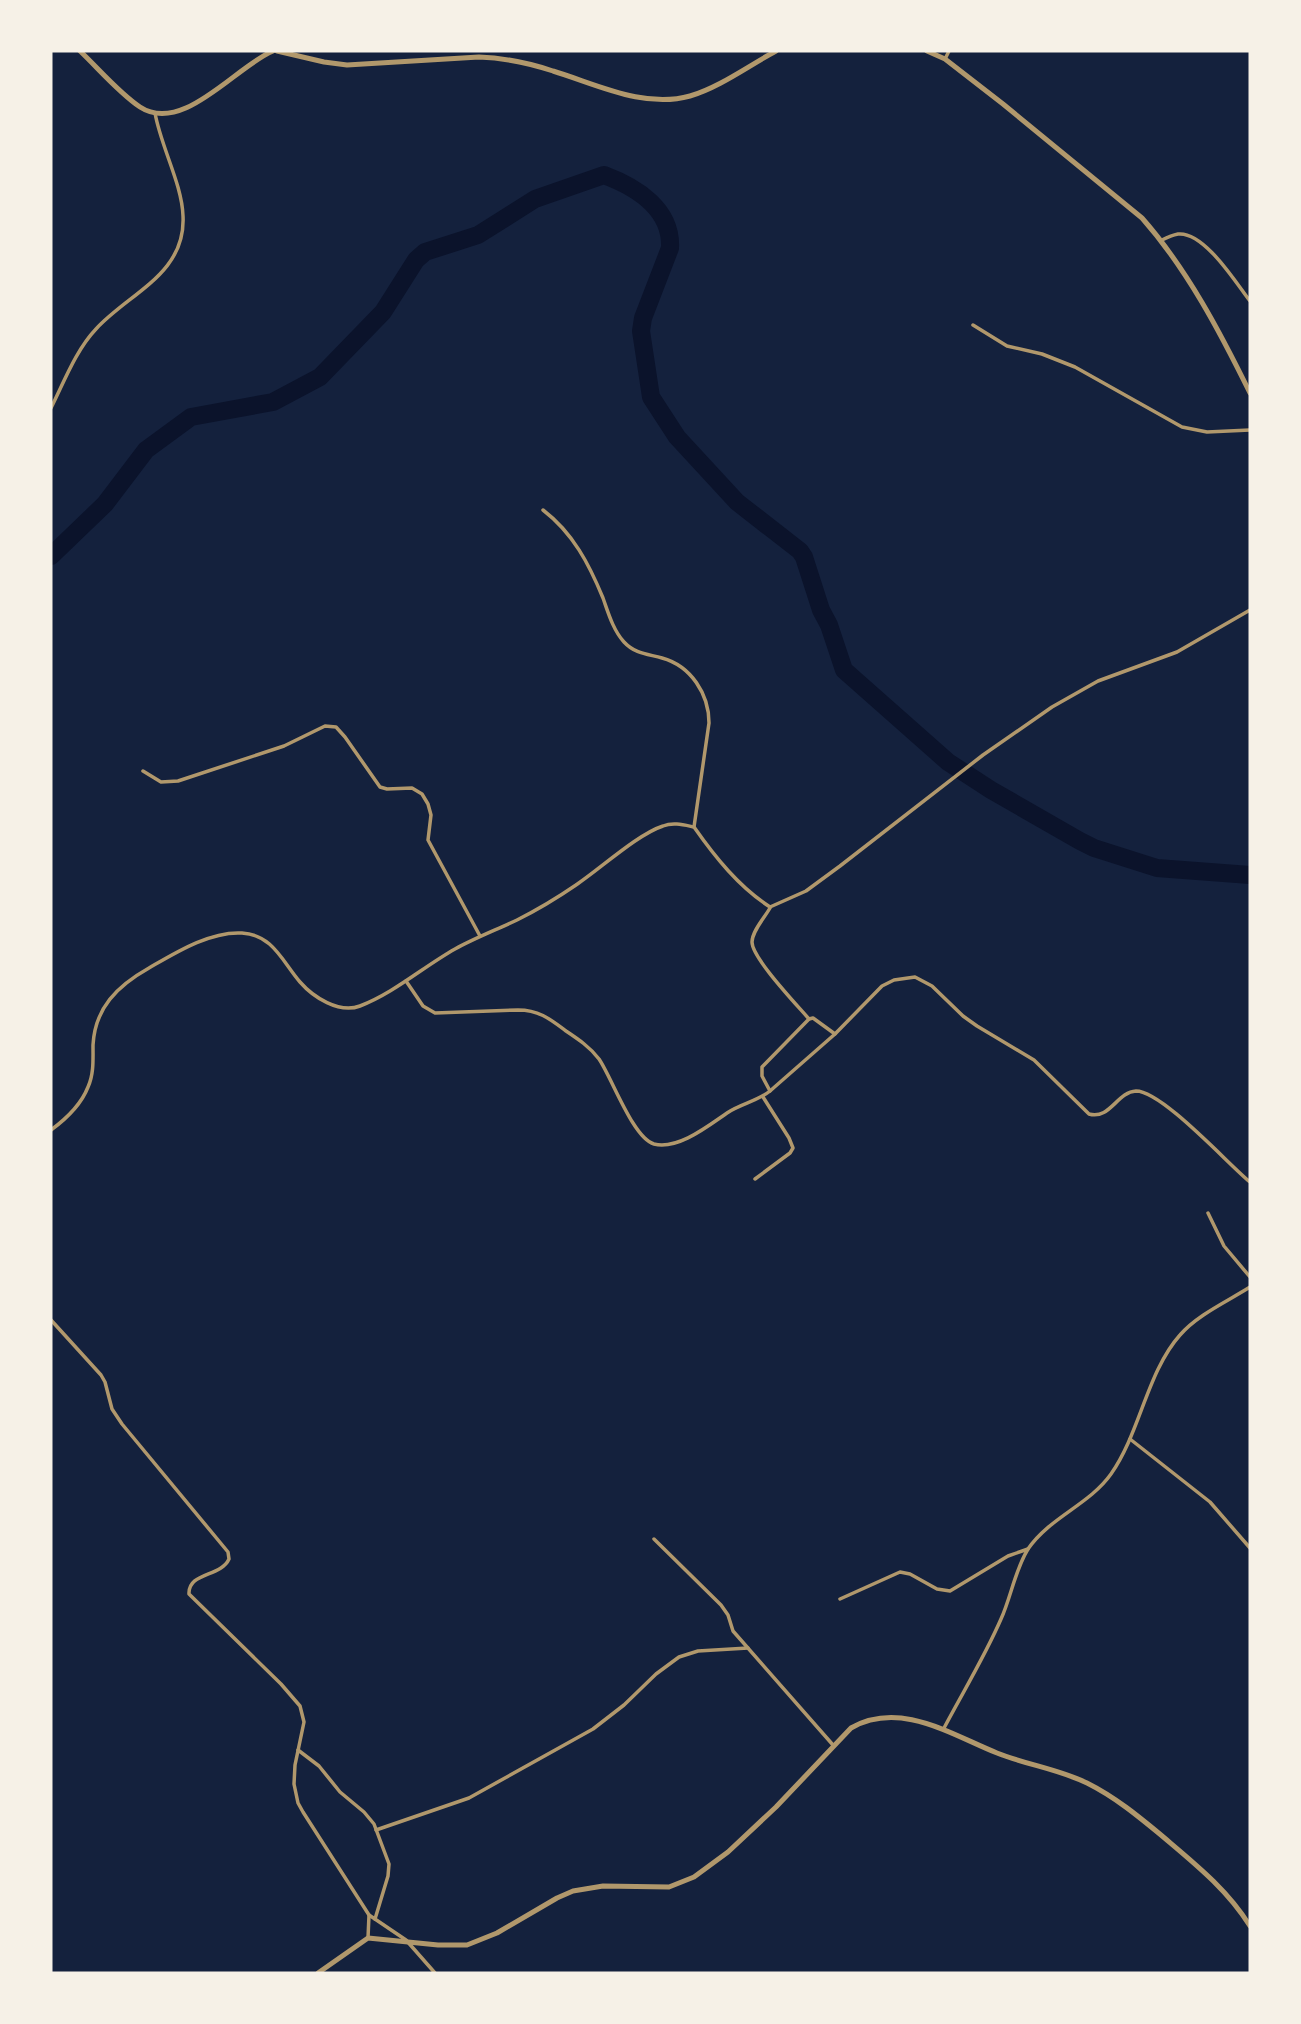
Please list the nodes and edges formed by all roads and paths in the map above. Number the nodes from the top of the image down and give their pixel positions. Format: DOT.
graph roads {
  1 [pos="80,51"];
  2 [pos="275,51"];
  3 [pos="776,51"];
  4 [pos="927,51"];
  5 [pos="949,51"];
  6 [pos="945,59"];
  7 [pos="155,113"];
  8 [pos="1162,240"];
  9 [pos="1250,302"];
  10 [pos="974,325"];
  11 [pos="1250,393"];
  12 [pos="51,408"];
  13 [pos="1250,430"];
  14 [pos="543,510"];
  15 [pos="1250,610"];
  16 [pos="143,771"];
  17 [pos="694,827"];
  18 [pos="770,907"];
  19 [pos="480,936"];
  20 [pos="406,981"];
  21 [pos="809,1019"];
  22 [pos="835,1034"];
  23 [pos="770,1091"];
  24 [pos="763,1097"];
  25 [pos="51,1130"];
  26 [pos="755,1179"];
  27 [pos="1250,1182"];
  28 [pos="1208,1213"];
  29 [pos="1250,1277"];
  30 [pos="1250,1287"];
  31 [pos="51,1320"];
  32 [pos="1130,1439"];
  33 [pos="654,1539"];
  34 [pos="1250,1548"];
  35 [pos="1028,1549"];
  36 [pos="840,1599"];
  37 [pos="748,1648"];
  38 [pos="944,1728"];
  39 [pos="833,1745"];
  40 [pos="299,1750"];
  41 [pos="376,1830"];
  42 [pos="369,1915"];
  43 [pos="375,1919"];
  44 [pos="1250,1926"];
  45 [pos="368,1938"];
  46 [pos="406,1940"];
  47 [pos="318,1973"];
  48 [pos="435,1973"];
  1 -- 7 [label="street"];
  2 -- 3 [label="street"];
  2 -- 7 [label="street"];
  4 -- 6 [label="street"];
  5 -- 6 [label="street"];
  6 -- 8 [label="street"];
  7 -- 12 [label="street"];
  8 -- 9 [label="street"];
  8 -- 11 [label="street"];
  10 -- 13 [label="street"];
  14 -- 17 [label="street"];
  15 -- 18 [label="street"];
  16 -- 19 [label="street"];
  17 -- 18 [label="street"];
  17 -- 19 [label="street"];
  18 -- 21 [label="street"];
  19 -- 20 [label="street"];
  20 -- 24 [label="street"];
  20 -- 25 [label="street"];
  21 -- 22 [label="street"];
  21 -- 23 [label="street"];
  22 -- 23 [label="street"];
  22 -- 27 [label="street"];
  23 -- 24 [label="street"];
  24 -- 26 [label="street"];
  28 -- 29 [label="street"];
  30 -- 32 [label="street"];
  31 -- 40 [label="street"];
  32 -- 34 [label="street"];
  32 -- 35 [label="street"];
  33 -- 37 [label="street"];
  35 -- 36 [label="street"];
  35 -- 38 [label="street"];
  37 -- 39 [label="street"];
  37 -- 41 [label="street"];
  38 -- 39 [label="street"];
  38 -- 44 [label="street"];
  39 -- 46 [label="street"];
  40 -- 41 [label="street"];
  40 -- 42 [label="street"];
  41 -- 43 [label="street"];
  42 -- 43 [label="street"];
  42 -- 45 [label="street"];
  43 -- 46 [label="street"];
  45 -- 46 [label="street"];
  45 -- 47 [label="street"];
  46 -- 48 [label="street"];
}
